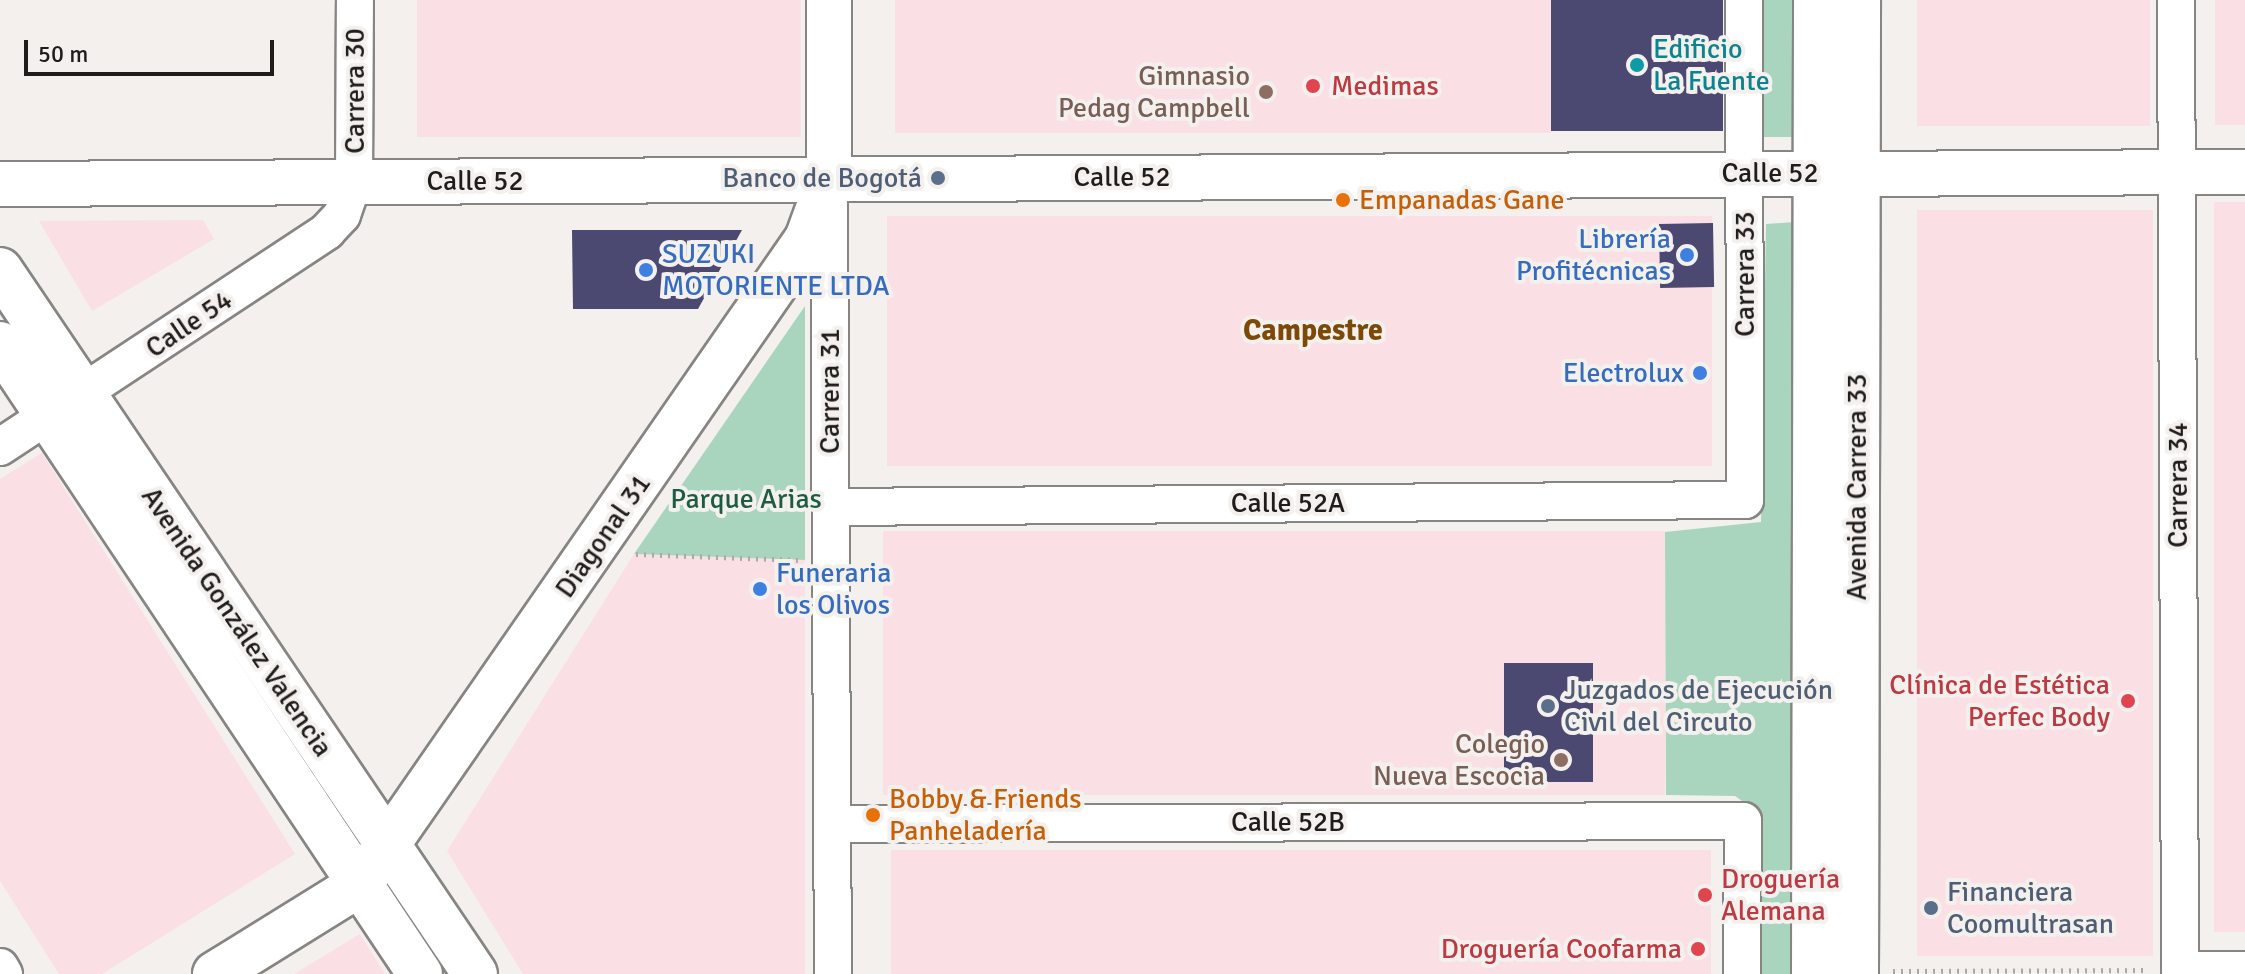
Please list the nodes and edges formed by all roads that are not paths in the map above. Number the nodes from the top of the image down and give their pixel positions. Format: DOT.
graph roads {
  1 [pos="355,0"];
  2 [pos="829,0"];
  3 [pos="1744,0"];
  4 [pos="1816,0"];
  5 [pos="1858,0"];
  6 [pos="2176,0"];
  7 [pos="2177,172"];
  8 [pos="2245,172"];
  9 [pos="1745,173"];
  10 [pos="1837,173"];
  11 [pos="829,179"];
  12 [pos="354,181"];
  13 [pos="0,184"];
  14 [pos="0,270"];
  15 [pos="0,344"];
  16 [pos="67,406"];
  17 [pos="0,447"];
  18 [pos="1745,500"];
  19 [pos="831,507"];
  20 [pos="833,824"];
  21 [pos="387,845"];
  22 [pos="360,884"];
  23 [pos="0,967"];
  24 [pos="2245,970"];
  25 [pos="1874,973"];
  26 [pos="4,974"];
  27 [pos="215,974"];
  28 [pos="420,974"];
  29 [pos="475,974"];
  30 [pos="833,974"];
  31 [pos="1742,974"];
  32 [pos="1814,974"];
  1 -- 12 [label="street, Carrera 30"];
  2 -- 11 [label="street, Carrera 31"];
  3 -- 9 [label="street, Carrera 33"];
  4 -- 10 [label="street, Avenida Carrera 33"];
  5 -- 10 [label="street, Avenida Carrera 33"];
  6 -- 7 [label="street, Carrera 34"];
  7 -- 8 [label="street, Calle 52"];
  7 -- 10 [label="street, Calle 52"];
  7 -- 24 [label="street, Carrera 34"];
  9 -- 10 [label="street, Calle 52"];
  9 -- 11 [label="street, Calle 52"];
  9 -- 18 [label="street, Carrera 33"];
  10 -- 25 [label="street, Avenida Carrera 33"];
  10 -- 32 [label="street, Avenida Carrera 33"];
  11 -- 12 [label="street, Calle 52"];
  11 -- 19 [label="street, Carrera 31"];
  11 -- 21 [label="street, Diagonal 31"];
  12 -- 13 [label="street, Calle 52"];
  12 -- 16 [label="street, Calle 54"];
  14 -- 16 [label="street, Avenida González Valencia"];
  15 -- 16 [label="street, Avenida González Valencia"];
  16 -- 17 [label="street, Calle 54"];
  16 -- 21 [label="street, Avenida González Valencia"];
  16 -- 22 [label="street, Avenida González Valencia"];
  18 -- 19 [label="street, Calle 52A"];
  19 -- 20 [label="street, Carrera 31"];
  20 -- 30 [label="street, Carrera 31"];
  20 -- 31 [label="street, Calle 52B"];
  21 -- 22 [label="street, Diagonal 31"];
  21 -- 29 [label="street, Avenida González Valencia"];
  22 -- 27 [label="street"];
  22 -- 28 [label="street, Avenida González Valencia"];
  23 -- 26 [label="street"];
}
